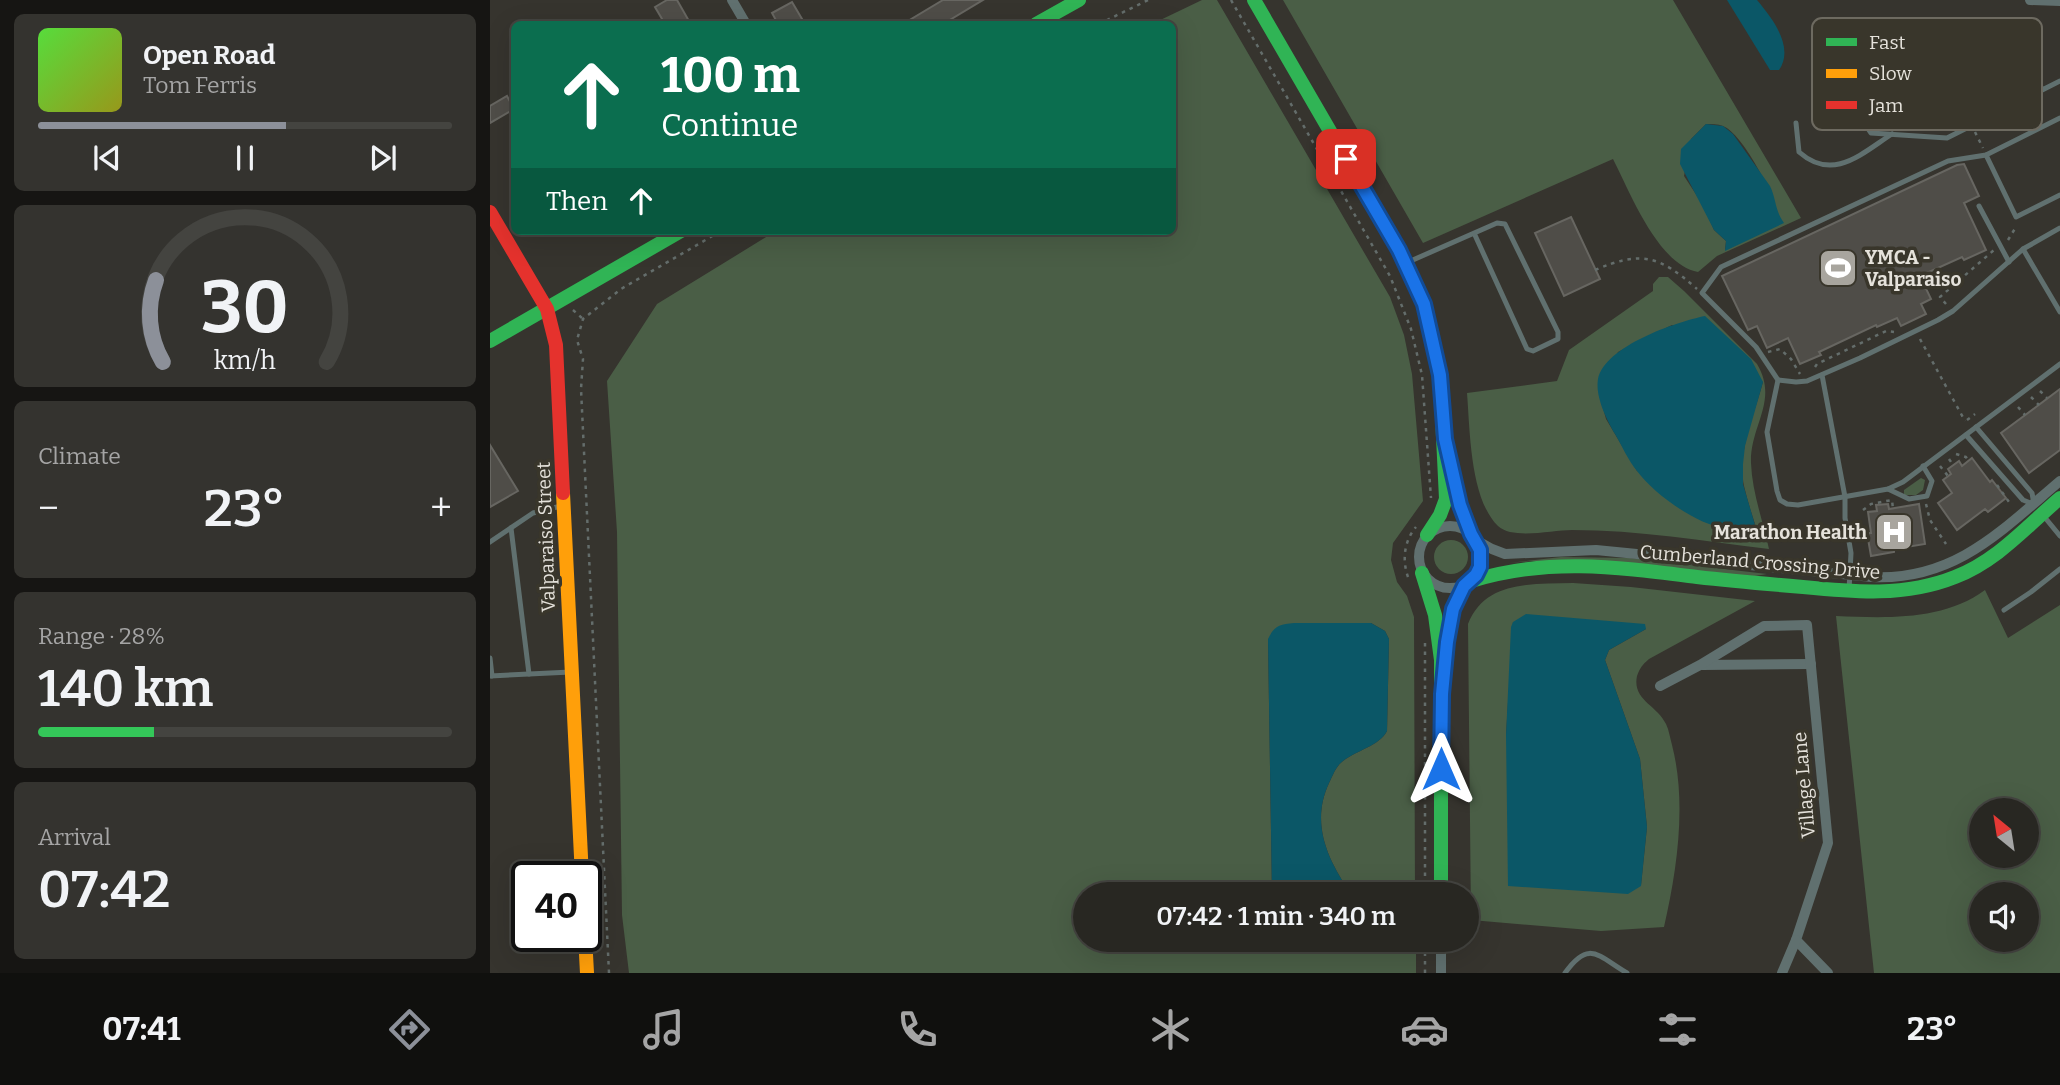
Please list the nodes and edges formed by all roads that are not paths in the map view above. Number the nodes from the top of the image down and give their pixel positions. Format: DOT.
graph roads {
  1 [pos="732,0"];
  2 [pos="1079,0"];
  3 [pos="1254,0"];
  4 [pos="2030,0"];
  5 [pos="2060,1"];
  6 [pos="744,21"];
  7 [pos="1041,21"];
  8 [pos="2060,81"];
  9 [pos="2043,89"];
  10 [pos="2060,118"];
  11 [pos="1796,123"];
  12 [pos="2042,127"];
  13 [pos="1869,130"];
  14 [pos="1964,130"];
  15 [pos="2036,130"];
  16 [pos="1892,134"];
  17 [pos="1986,155"];
  18 [pos="2060,195"];
  19 [pos="1979,206"];
  20 [pos="490,212"];
  21 [pos="2060,228"];
  22 [pos="1474,233"];
  23 [pos="674,235"];
  24 [pos="2024,249"];
  25 [pos="2009,262"];
  26 [pos="1405,264"];
  27 [pos="2058,302"];
  28 [pos="547,309"];
  29 [pos="2060,312"];
  30 [pos="490,341"];
  31 [pos="2060,364"];
  32 [pos="1822,375"];
  33 [pos="1778,380"];
  34 [pos="1976,427"];
  35 [pos="1966,435"];
  36 [pos="1445,439"];
  37 [pos="1923,466"];
  38 [pos="2060,481"];
  39 [pos="1888,489"];
  40 [pos="1844,497"];
  41 [pos="2060,498"];
  42 [pos="565,505"];
  43 [pos="2038,509"];
  44 [pos="511,528"];
  45 [pos="1424,529"];
  46 [pos="2060,536"];
  47 [pos="1474,537"];
  48 [pos="490,542"];
  49 [pos="2060,569"];
  50 [pos="1850,575"];
  51 [pos="1416,576"];
  52 [pos="1467,583"];
  53 [pos="1849,592"];
  54 [pos="2004,610"];
  55 [pos="490,658"];
  56 [pos="1811,664"];
  57 [pos="1700,665"];
  58 [pos="571,672"];
  59 [pos="528,674"];
  60 [pos="491,676"];
  61 [pos="1660,686"];
  62 [pos="1442,694"];
  63 [pos="581,861"];
  64 [pos="1441,882"];
  65 [pos="1796,940"];
  66 [pos="586,952"];
  67 [pos="1441,952"];
  68 [pos="587,973"];
  69 [pos="1441,973"];
  70 [pos="1565,973"];
  71 [pos="1627,973"];
  72 [pos="1782,973"];
  73 [pos="1828,973"];
  1 -- 6 [label="street"];
  2 -- 7 [label="street"];
  3 -- 26 [label="street"];
  4 -- 5 [label="street"];
  8 -- 9 [label="lane"];
  10 -- 12 [label="lane"];
  11 -- 16 [label="lane"];
  13 -- 16 [label="lane"];
  14 -- 16 [label="lane"];
  15 -- 17 [label="lane"];
  17 -- 18 [label="lane"];
  17 -- 33 [label="lane"];
  19 -- 25 [label="lane"];
  20 -- 28 [label="street, Valparaiso Street"];
  21 -- 24 [label="lane"];
  22 -- 22 [label="lane"];
  22 -- 26 [label="lane"];
  23 -- 28 [label="street"];
  24 -- 25 [label="lane"];
  24 -- 27 [label="lane"];
  25 -- 32 [label="lane"];
  26 -- 36 [label="street"];
  27 -- 29 [label="lane"];
  28 -- 30 [label="street"];
  28 -- 42 [label="street, Valparaiso Street"];
  31 -- 34 [label="lane"];
  32 -- 33 [label="lane"];
  32 -- 40 [label="lane"];
  33 -- 40 [label="lane"];
  34 -- 35 [label="lane"];
  34 -- 43 [label="lane"];
  35 -- 37 [label="lane"];
  35 -- 43 [label="lane"];
  36 -- 45 [label="street"];
  36 -- 47 [label="street"];
  37 -- 39 [label="lane"];
  37 -- 39 [label="lane"];
  38 -- 43 [label="street, Cumberland Crossing Drive"];
  39 -- 40 [label="lane"];
  40 -- 50 [label="lane"];
  41 -- 43 [label="street, Cumberland Crossing Drive"];
  42 -- 44 [label="lane"];
  42 -- 58 [label="street, Valparaiso Street"];
  43 -- 46 [label="lane"];
  43 -- 50 [label="street, Cumberland Crossing Drive"];
  43 -- 53 [label="street, Cumberland Crossing Drive"];
  44 -- 48 [label="lane"];
  44 -- 59 [label="lane"];
  45 -- 47 [label="street"];
  45 -- 51 [label="street"];
  47 -- 50 [label="street, Cumberland Crossing Drive"];
  47 -- 52 [label="street"];
  49 -- 54 [label="lane"];
  50 -- 53 [label="lane"];
  51 -- 52 [label="street"];
  51 -- 62 [label="street"];
  52 -- 53 [label="street, Cumberland Crossing Drive"];
  52 -- 62 [label="street"];
  55 -- 60 [label="lane"];
  56 -- 57 [label="street, Village Lane"];
  56 -- 57 [label="street, Village Lane"];
  56 -- 65 [label="street, Village Lane"];
  57 -- 61 [label="street, Village Lane"];
  58 -- 59 [label="lane"];
  58 -- 63 [label="street, Valparaiso Street"];
  59 -- 60 [label="lane"];
  62 -- 64 [label="street"];
  65 -- 72 [label="street, Village Lane"];
  65 -- 73 [label="street"];
  66 -- 68 [label="street"];
  67 -- 69 [label="street"];
  70 -- 71 [label="lane"];
}
